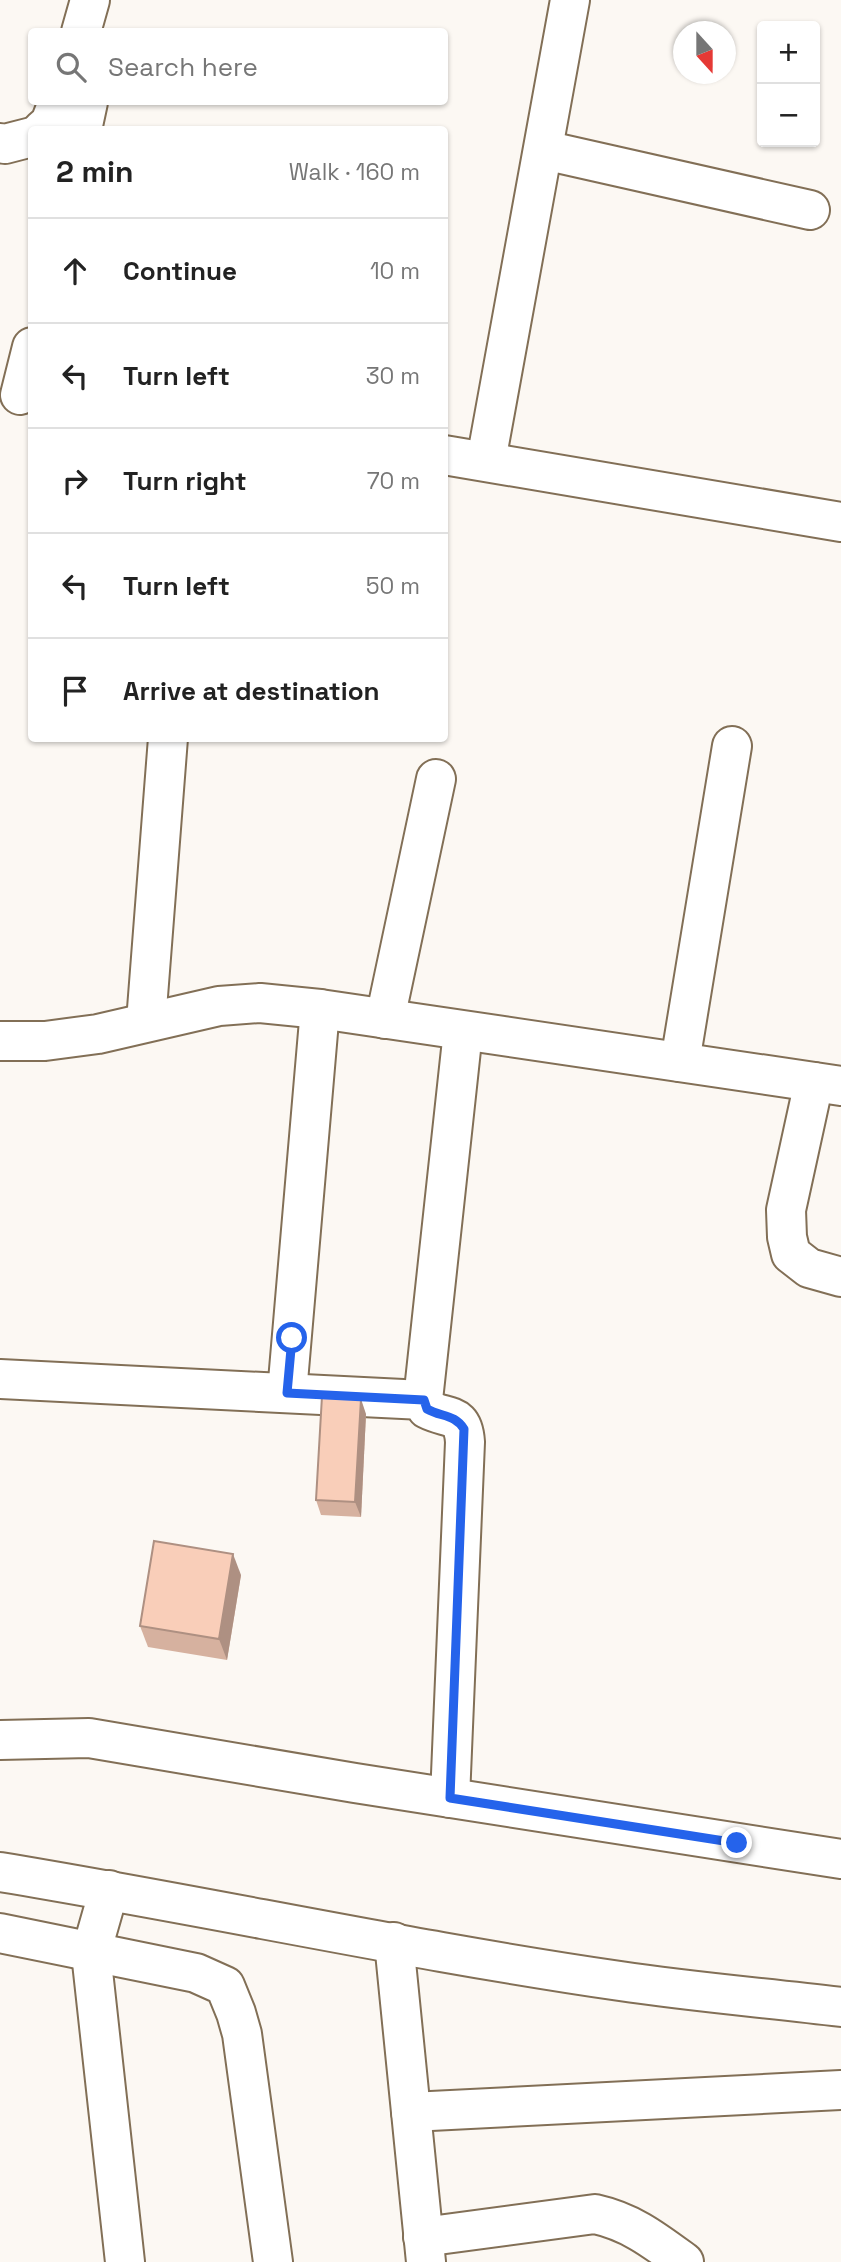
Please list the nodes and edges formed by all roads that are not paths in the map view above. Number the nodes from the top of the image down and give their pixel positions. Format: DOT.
graph roads {
  1 [pos="90,0"];
  2 [pos="112,0"];
  3 [pos="570,0"];
  4 [pos="82,28"];
  5 [pos="105,28"];
  6 [pos="57,105"];
  7 [pos="87,105"];
  8 [pos="47,126"];
  9 [pos="83,126"];
  10 [pos="28,138"];
  11 [pos="0,143"];
  12 [pos="544,150"];
  13 [pos="810,210"];
  14 [pos="28,360"];
  15 [pos="17,395"];
  16 [pos="448,456"];
  17 [pos="486,461"];
  18 [pos="841,522"];
  19 [pos="168,742"];
  20 [pos="732,746"];
  21 [pos="436,779"];
  22 [pos="320,1009"];
  23 [pos="385,1019"];
  24 [pos="146,1022"];
  25 [pos="463,1031"];
  26 [pos="0,1041"];
  27 [pos="680,1062"];
  28 [pos="827,1084"];
  29 [pos="841,1277"];
  30 [pos="0,1379"];
  31 [pos="287,1393"];
  32 [pos="424,1400"];
  33 [pos="0,1740"];
  34 [pos="450,1798"];
  35 [pos="841,1860"];
  36 [pos="0,1872"];
  37 [pos="109,1890"];
  38 [pos="0,1933"];
  39 [pos="394,1942"];
  40 [pos="91,1953"];
  41 [pos="841,2007"];
  42 [pos="841,2091"];
  43 [pos="411,2112"];
  44 [pos="424,2249"];
  45 [pos="125,2262"];
  46 [pos="274,2262"];
  47 [pos="684,2262"];
  1 -- 4 [label="street"];
  2 -- 5 [label="street"];
  3 -- 12 [label="street"];
  6 -- 8 [label="street"];
  7 -- 9 [label="street"];
  10 -- 11 [label="street"];
  12 -- 13 [label="street"];
  12 -- 17 [label="street"];
  14 -- 15 [label="street"];
  16 -- 17 [label="street"];
  17 -- 18 [label="street"];
  19 -- 24 [label="street"];
  20 -- 27 [label="street"];
  21 -- 23 [label="street"];
  22 -- 23 [label="street"];
  22 -- 24 [label="street"];
  22 -- 31 [label="street"];
  23 -- 25 [label="street"];
  24 -- 26 [label="street"];
  25 -- 27 [label="street"];
  25 -- 32 [label="street"];
  27 -- 28 [label="street"];
  28 -- 29 [label="street"];
  30 -- 31 [label="street"];
  31 -- 32 [label="street"];
  32 -- 34 [label="street"];
  33 -- 34 [label="street"];
  34 -- 35 [label="street"];
  36 -- 37 [label="street"];
  37 -- 39 [label="street"];
  37 -- 40 [label="street"];
  38 -- 40 [label="street"];
  39 -- 41 [label="street"];
  39 -- 43 [label="street"];
  40 -- 45 [label="street"];
  40 -- 46 [label="street"];
  42 -- 43 [label="street"];
  43 -- 44 [label="street"];
  44 -- 47 [label="street"];
}
